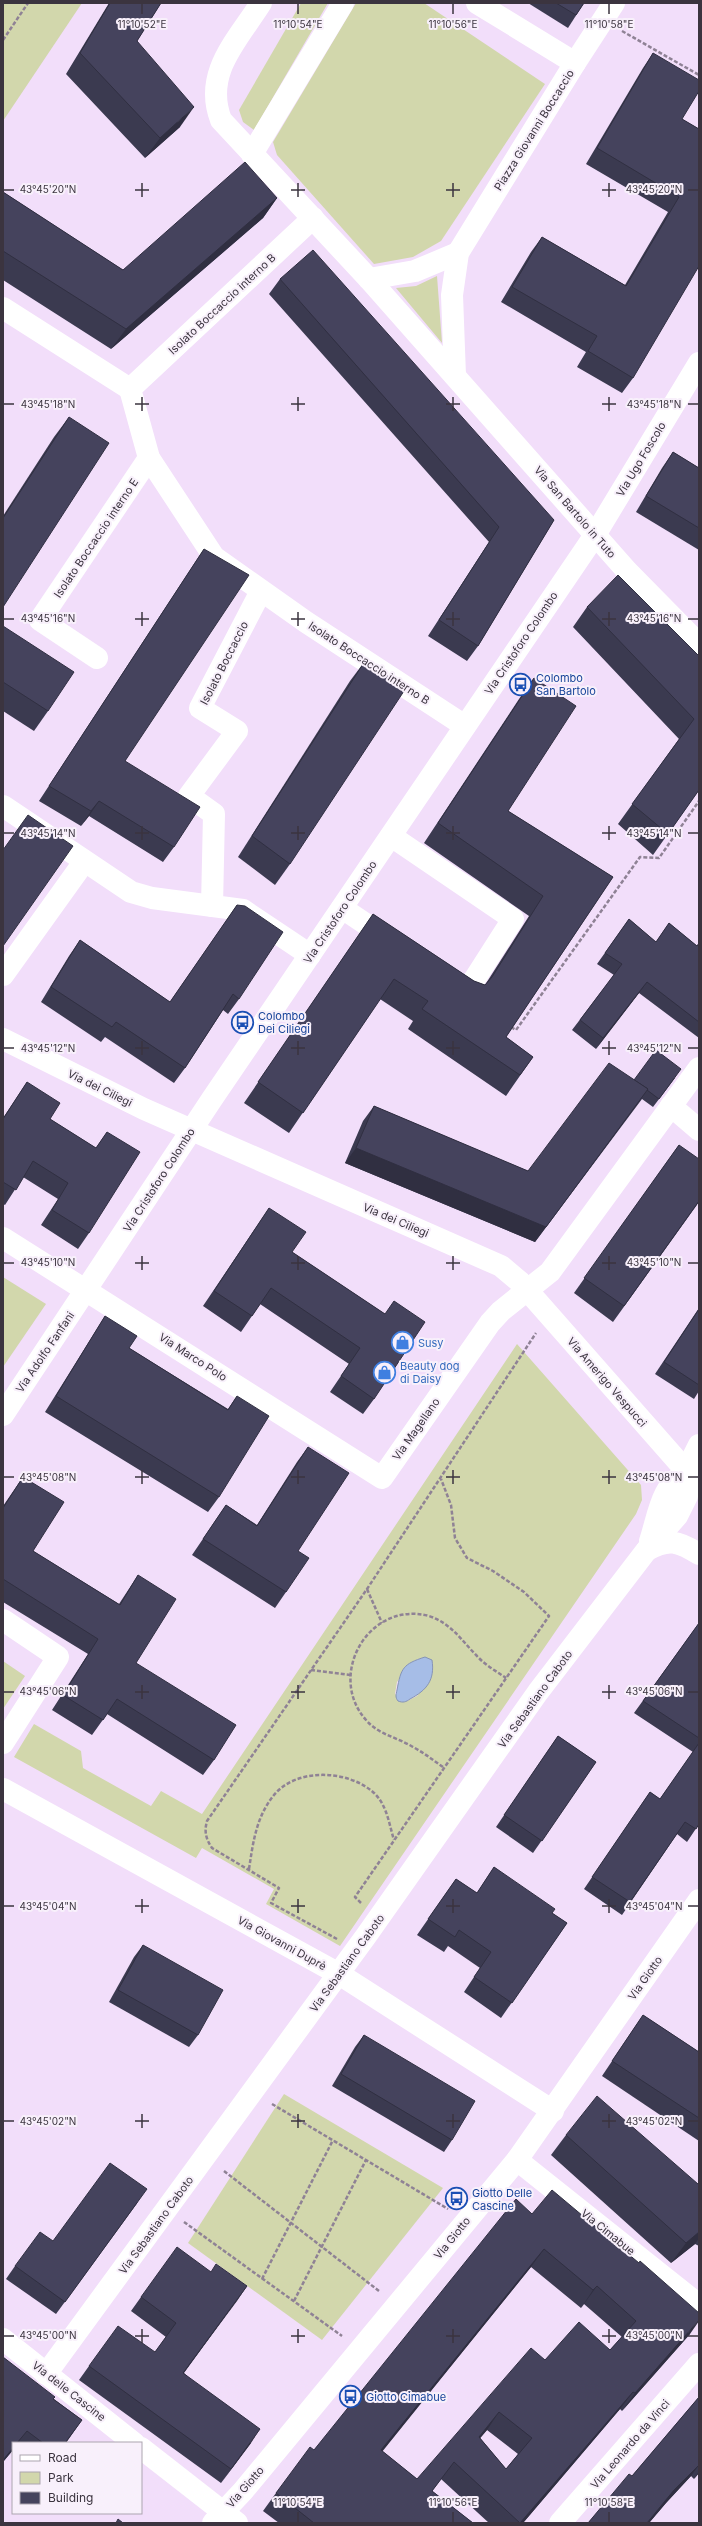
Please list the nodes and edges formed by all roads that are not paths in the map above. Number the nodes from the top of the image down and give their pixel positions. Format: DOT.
graph roads {
  1 [pos="261,3"];
  2 [pos="343,3"];
  3 [pos="477,3"];
  4 [pos="608,12"];
  5 [pos="574,63"];
  6 [pos="252,154"];
  7 [pos="313,218"];
  8 [pos="458,253"];
  9 [pos="369,279"];
  10 [pos="3,308"];
  11 [pos="699,363"];
  12 [pos="455,376"];
  13 [pos="130,389"];
  14 [pos="149,458"];
  15 [pos="595,535"];
  16 [pos="261,591"];
  17 [pos="699,644"];
  18 [pos="97,658"];
  19 [pos="465,726"];
  20 [pos="3,806"];
  21 [pos="391,836"];
  22 [pos="84,862"];
  23 [pos="212,906"];
  24 [pos="342,908"];
  25 [pos="408,952"];
  26 [pos="310,955"];
  27 [pos="434,970"];
  28 [pos="3,975"];
  29 [pos="3,1039"];
  30 [pos="699,1068"];
  31 [pos="671,1106"];
  32 [pos="699,1130"];
  33 [pos="191,1131"];
  34 [pos="3,1238"];
  35 [pos="87,1290"];
  36 [pos="527,1290"];
  37 [pos="3,1415"];
  38 [pos="699,1445"];
  39 [pos="382,1478"];
  40 [pos="693,1479"];
  41 [pos="699,1496"];
  42 [pos="646,1551"];
  43 [pos="699,1554"];
  44 [pos="3,1620"];
  45 [pos="3,1743"];
  46 [pos="3,1789"];
  47 [pos="699,1900"];
  48 [pos="339,1974"];
  49 [pos="553,2111"];
  50 [pos="517,2160"];
  51 [pos="699,2305"];
  52 [pos="3,2339"];
  53 [pos="699,2364"];
  54 [pos="46,2374"];
  55 [pos="133,2442"];
  56 [pos="142,2449"];
  57 [pos="224,2519"];
  58 [pos="560,2523"];
  1 -- 6 [label="street"];
  2 -- 6 [label="street"];
  3 -- 5 [label="street, Piazza Giovanni Boccaccio"];
  4 -- 5 [label="street"];
  5 -- 8 [label="street, Piazza Giovanni Boccaccio"];
  6 -- 7 [label="street"];
  7 -- 9 [label="street"];
  7 -- 13 [label="street, Isolato Boccaccio interno B"];
  8 -- 9 [label="street"];
  8 -- 12 [label="street, Piazza Giovanni Boccaccio"];
  9 -- 12 [label="street"];
  10 -- 13 [label="street"];
  11 -- 15 [label="street, Via Ugo Foscolo"];
  12 -- 15 [label="street, Via San Bartolo in Tuto"];
  13 -- 14 [label="street, Isolato Boccaccio interno B"];
  14 -- 16 [label="street, Isolato Boccaccio interno B"];
  14 -- 18 [label="street, Isolato Boccaccio interno E"];
  15 -- 17 [label="street, Via San Bartolo in Tuto"];
  15 -- 19 [label="street, Via Cristoforo Colombo"];
  16 -- 19 [label="street, Isolato Boccaccio interno B"];
  16 -- 23 [label="street, Isolato Boccaccio"];
  19 -- 21 [label="street, Via Cristoforo Colombo"];
  20 -- 22 [label="street"];
  21 -- 24 [label="street, Via Cristoforo Colombo"];
  21 -- 27 [label="street"];
  22 -- 23 [label="street"];
  22 -- 28 [label="street"];
  23 -- 26 [label="street"];
  24 -- 25 [label="street"];
  24 -- 26 [label="street, Via Cristoforo Colombo"];
  26 -- 33 [label="street, Via Cristoforo Colombo"];
  29 -- 33 [label="street, Via dei Ciliegi"];
  30 -- 31 [label="street"];
  31 -- 32 [label="street"];
  31 -- 36 [label="street"];
  33 -- 35 [label="street, Via Cristoforo Colombo"];
  33 -- 36 [label="street, Via dei Ciliegi"];
  34 -- 35 [label="street, Via Marco Polo"];
  35 -- 37 [label="street, Via Adolfo Fanfani"];
  35 -- 39 [label="street, Via Marco Polo"];
  36 -- 39 [label="street, Via Magellano"];
  36 -- 40 [label="street, Via Amerigo Vespucci"];
  38 -- 40 [label="street, Via Sebastiano Caboto"];
  40 -- 41 [label="street, Via Amerigo Vespucci"];
  40 -- 42 [label="street, Via Sebastiano Caboto"];
  42 -- 43 [label="street, Via Sebastiano Caboto"];
  42 -- 48 [label="street, Via Sebastiano Caboto"];
  44 -- 45 [label="street"];
  46 -- 48 [label="street, Via Giovanni Duprè"];
  47 -- 49 [label="street, Via Giotto"];
  48 -- 49 [label="street, Via Giovanni Duprè"];
  48 -- 54 [label="street, Via Sebastiano Caboto"];
  49 -- 50 [label="street, Via Giotto"];
  50 -- 51 [label="street, Via Cimabue"];
  50 -- 57 [label="street, Via Giotto"];
  52 -- 54 [label="street, Via delle Cascine"];
  53 -- 58 [label="street, Via Leonardo da Vinci"];
  54 -- 55 [label="street, Via delle Cascine"];
  56 -- 57 [label="street"];
}
